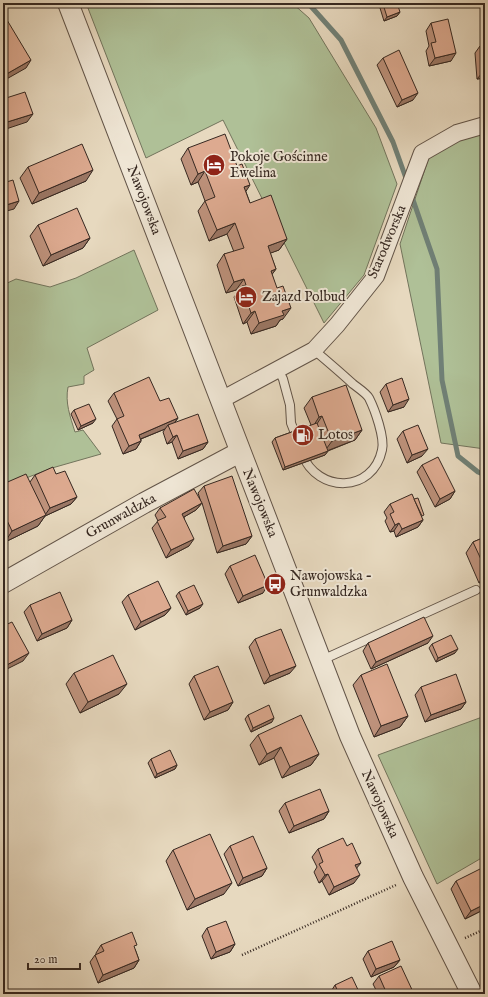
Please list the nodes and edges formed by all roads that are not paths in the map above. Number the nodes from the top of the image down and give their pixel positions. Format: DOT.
graph roads {
  1 [pos="68,3"];
  2 [pos="485,125"];
  3 [pos="314,350"];
  4 [pos="278,369"];
  5 [pos="221,400"];
  6 [pos="240,452"];
  7 [pos="3,582"];
  8 [pos="476,590"];
  9 [pos="322,660"];
  10 [pos="472,994"];
  1 -- 5 [label="street, Nawojowska"];
  2 -- 3 [label="street, Starodworska"];
  3 -- 4 [label="street, Starodworska"];
  3 -- 4 [label="lane"];
  4 -- 5 [label="street, Starodworska"];
  5 -- 6 [label="street, Nawojowska"];
  6 -- 7 [label="street, Grunwaldzka"];
  6 -- 9 [label="street, Nawojowska"];
  8 -- 9 [label="lane"];
  9 -- 10 [label="street, Nawojowska"];
}
